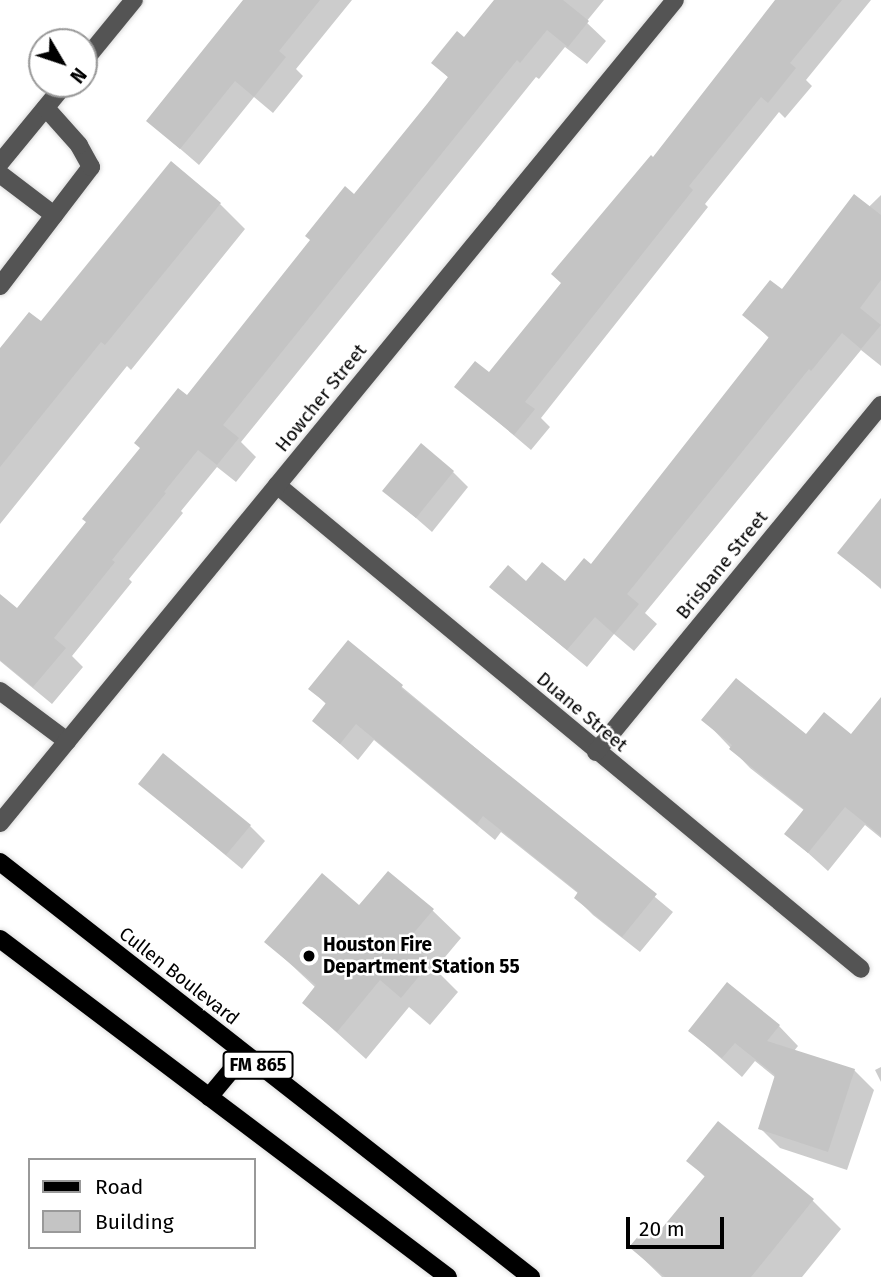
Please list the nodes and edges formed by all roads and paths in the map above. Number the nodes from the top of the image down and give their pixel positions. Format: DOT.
graph roads {
  1 [pos="134,0"];
  2 [pos="676,0"];
  3 [pos="98,44"];
  4 [pos="54,98"];
  5 [pos="46,108"];
  6 [pos="0,163"];
  7 [pos="0,174"];
  8 [pos="54,215"];
  9 [pos="6,265"];
  10 [pos="0,286"];
  11 [pos="878,416"];
  12 [pos="277,485"];
  13 [pos="0,691"];
  14 [pos="67,741"];
  15 [pos="596,752"];
  16 [pos="0,823"];
  17 [pos="0,862"];
  18 [pos="0,939"];
  19 [pos="861,969"];
  20 [pos="244,1055"];
  21 [pos="209,1097"];
  22 [pos="519,1273"];
  23 [pos="448,1277"];
  1 -- 3 [label="street"];
  2 -- 12 [label="street, Howcher Street"];
  4 -- 5 [label="street"];
  5 -- 6 [label="street"];
  5 -- 8 [label="street"];
  7 -- 8 [label="street"];
  8 -- 9 [label="street"];
  9 -- 10 [label="street"];
  11 -- 15 [label="street, Brisbane Street"];
  12 -- 14 [label="street, Howcher Street"];
  12 -- 15 [label="street, Duane Street"];
  13 -- 14 [label="street"];
  14 -- 16 [label="street, Howcher Street"];
  15 -- 19 [label="street, Duane Street"];
  17 -- 20 [label="main road, Cullen Boulevard / FM 865"];
  18 -- 21 [label="main road, FM 865"];
  20 -- 21 [label="main road"];
  20 -- 22 [label="main road, Cullen Boulevard / FM 865"];
  21 -- 23 [label="main road, FM 865"];
}
